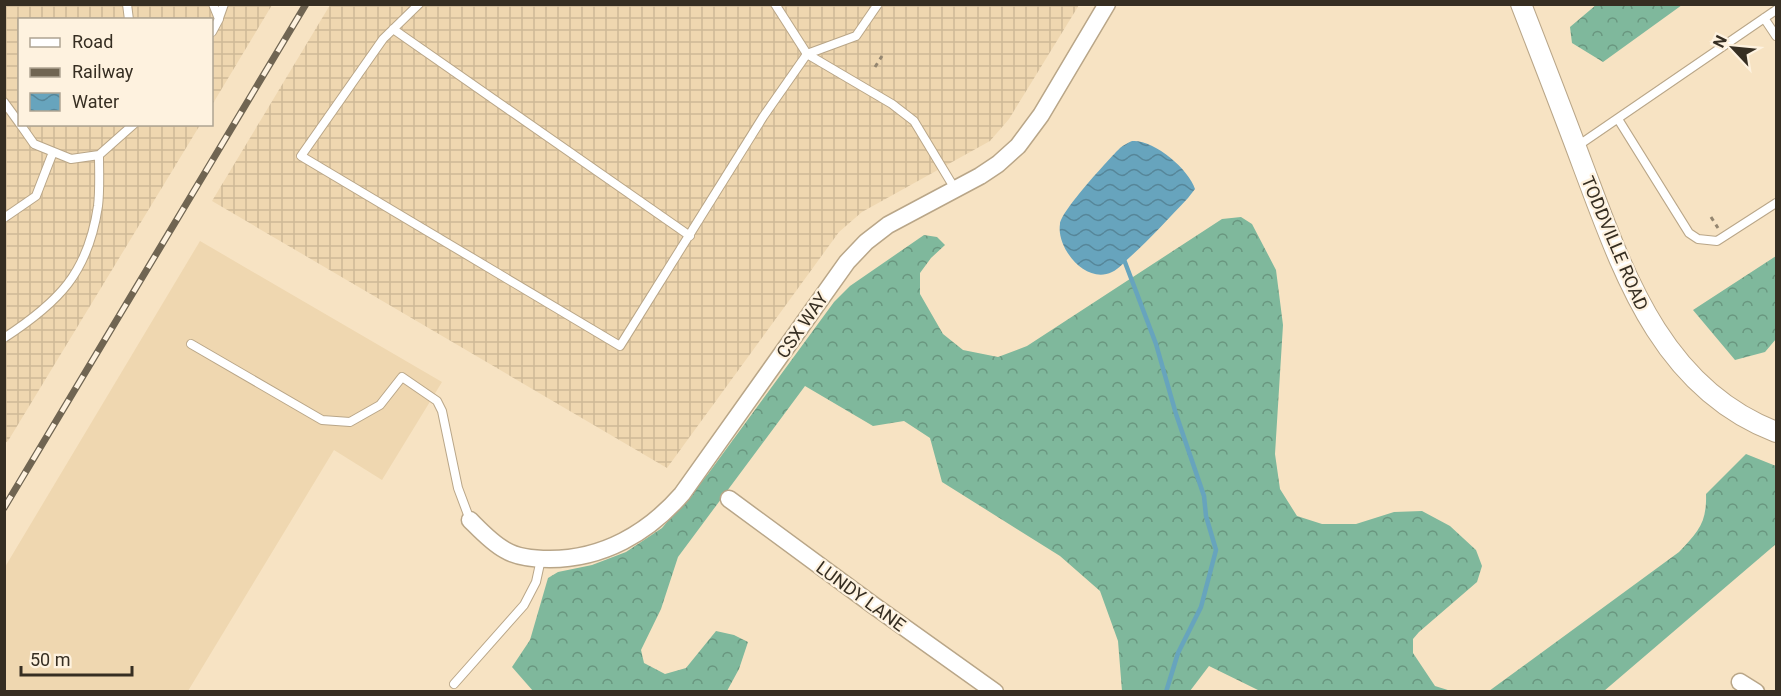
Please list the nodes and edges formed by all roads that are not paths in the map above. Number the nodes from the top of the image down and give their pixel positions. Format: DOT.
graph roads {
  1 [pos="213,4"];
  2 [pos="224,4"];
  3 [pos="419,4"];
  4 [pos="775,4"];
  5 [pos="878,4"];
  6 [pos="1107,4"];
  7 [pos="1521,4"];
  8 [pos="1776,10"];
  9 [pos="219,18"];
  10 [pos="1764,18"];
  11 [pos="393,29"];
  12 [pos="213,30"];
  13 [pos="1776,36"];
  14 [pos="807,54"];
  15 [pos="4,102"];
  16 [pos="1618,119"];
  17 [pos="18,121"];
  18 [pos="21,126"];
  19 [pos="135,126"];
  20 [pos="1576,148"];
  21 [pos="53,152"];
  22 [pos="99,155"];
  23 [pos="955,189"];
  24 [pos="1776,204"];
  25 [pos="4,218"];
  26 [pos="690,236"];
  27 [pos="4,338"];
  28 [pos="191,344"];
  29 [pos="1776,432"];
  30 [pos="729,499"];
  31 [pos="471,520"];
  32 [pos="541,559"];
  33 [pos="1740,682"];
  34 [pos="454,684"];
  35 [pos="995,692"];
  36 [pos="1756,692"];
  1 -- 9 [label="lane"];
  2 -- 9 [label="lane"];
  3 -- 11 [label="lane"];
  4 -- 14 [label="lane"];
  5 -- 14 [label="lane"];
  6 -- 23 [label="street, CSX WAY"];
  7 -- 20 [label="street, TODDVILLE ROAD"];
  8 -- 10 [label="lane"];
  9 -- 12 [label="lane"];
  10 -- 13 [label="lane"];
  10 -- 16 [label="lane"];
  11 -- 26 [label="lane"];
  11 -- 26 [label="lane"];
  14 -- 23 [label="lane"];
  14 -- 26 [label="lane"];
  15 -- 17 [label="lane"];
  16 -- 20 [label="lane"];
  16 -- 24 [label="lane"];
  18 -- 21 [label="lane"];
  19 -- 22 [label="lane"];
  20 -- 29 [label="street, TODDVILLE ROAD"];
  21 -- 22 [label="lane"];
  21 -- 25 [label="lane"];
  22 -- 27 [label="lane"];
  23 -- 32 [label="street, CSX WAY"];
  28 -- 31 [label="lane"];
  30 -- 35 [label="street, LUNDY LANE"];
  31 -- 32 [label="street, CSX WAY"];
  32 -- 34 [label="lane"];
  33 -- 36 [label="street"];
}
